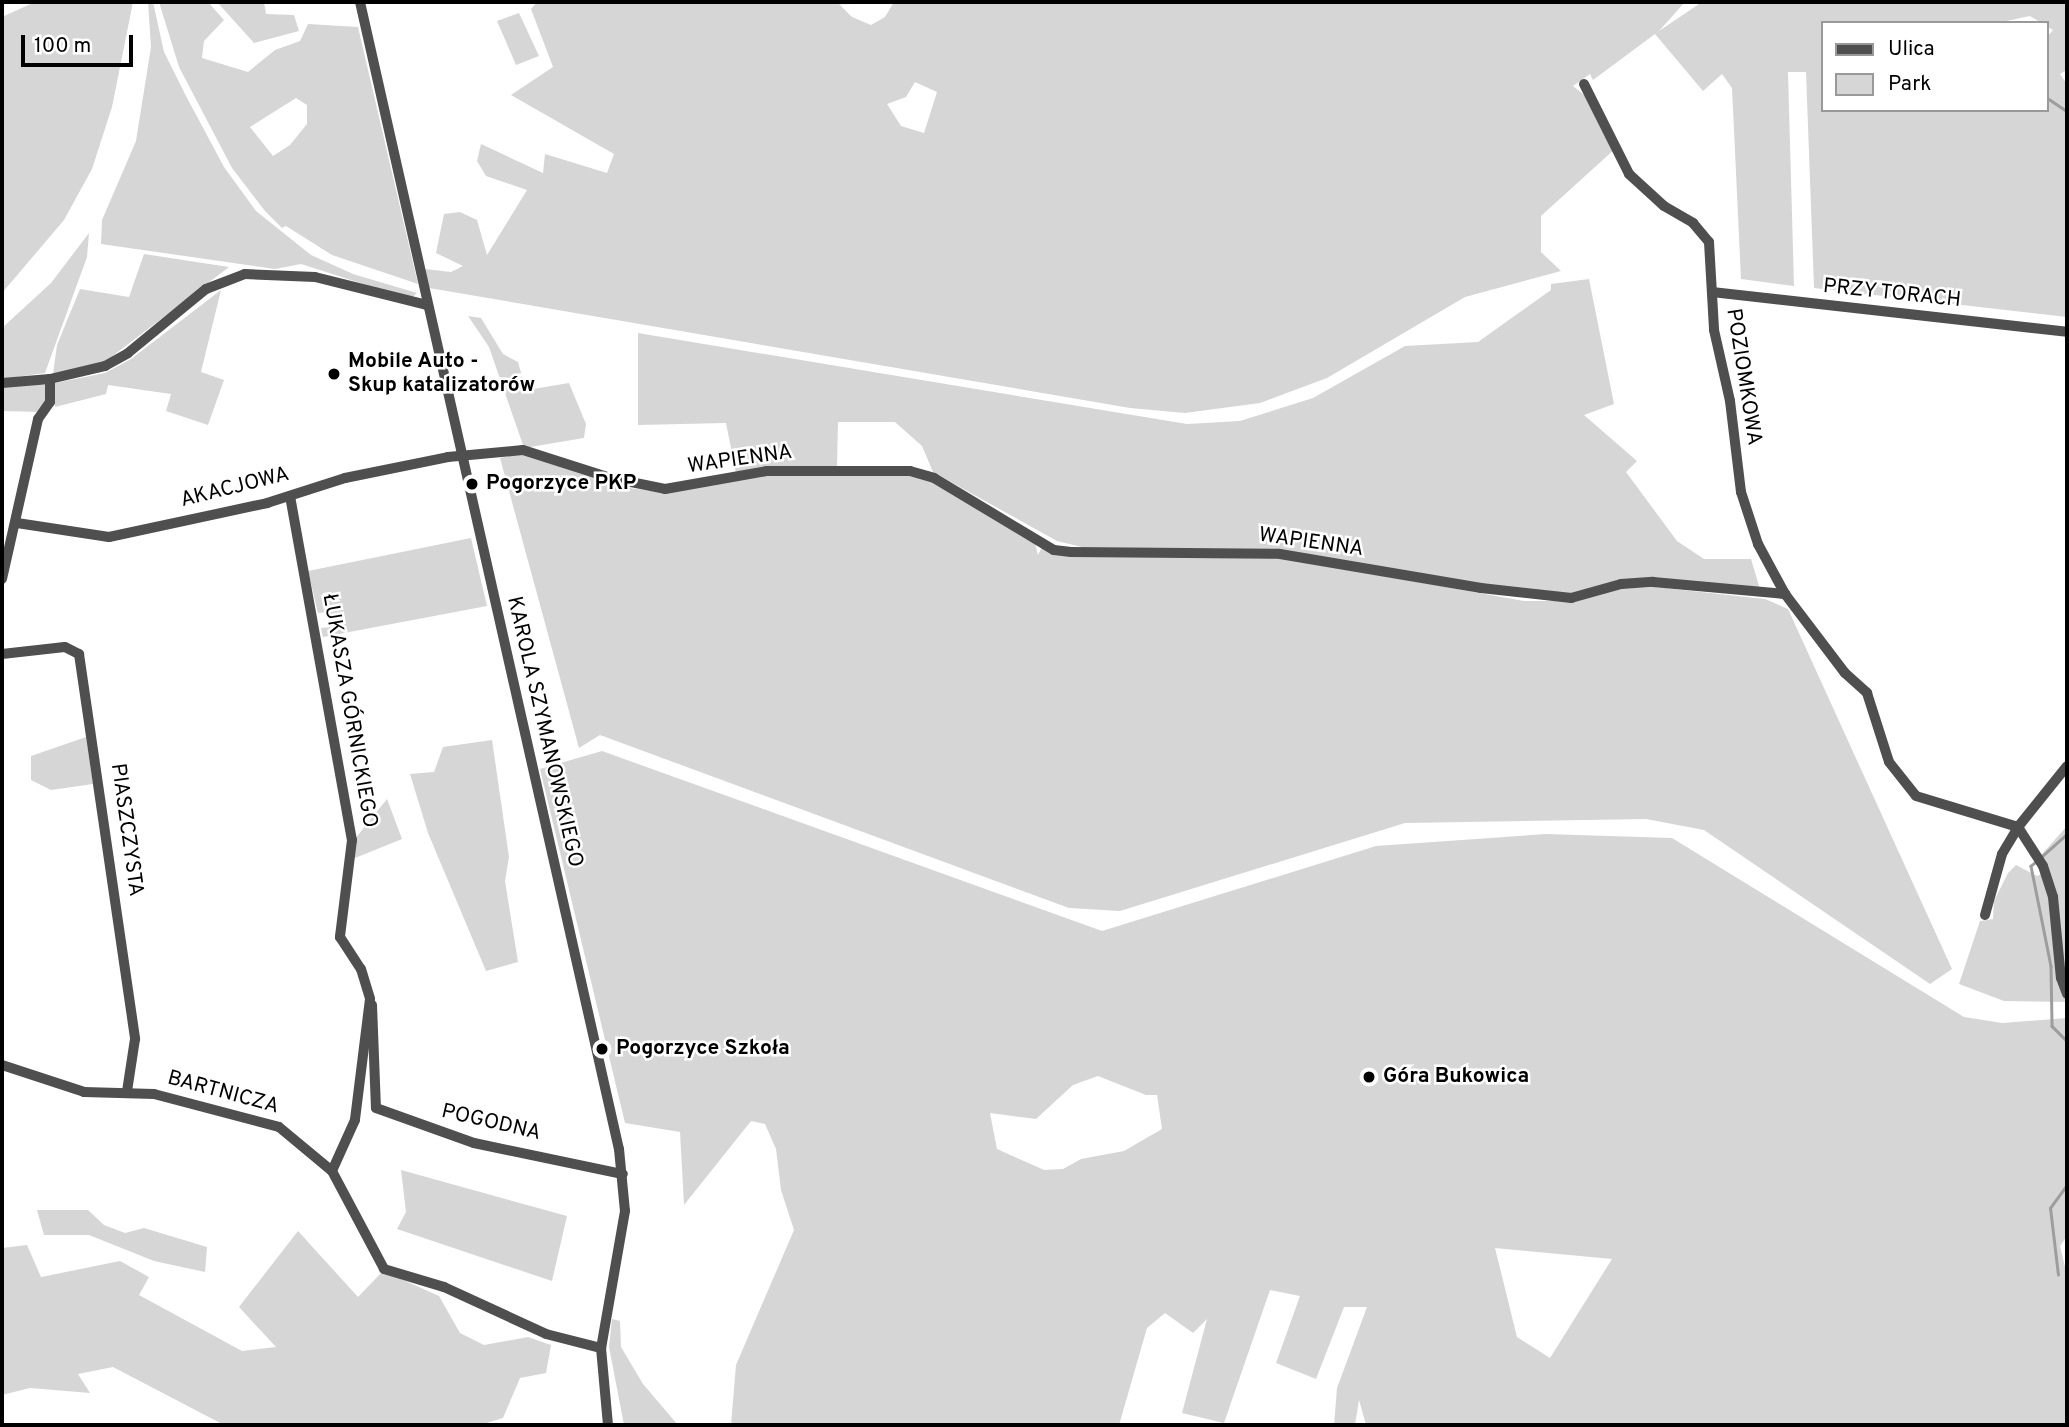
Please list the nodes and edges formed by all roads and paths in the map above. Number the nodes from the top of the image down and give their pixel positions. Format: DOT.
graph roads {
  1 [pos="360,2"];
  2 [pos="1584,84"];
  3 [pos="1712,292"];
  4 [pos="427,305"];
  5 [pos="2067,332"];
  6 [pos="50,379"];
  7 [pos="2,383"];
  8 [pos="461,457"];
  9 [pos="290,496"];
  10 [pos="17,523"];
  11 [pos="2,579"];
  12 [pos="1784,594"];
  13 [pos="2,653"];
  14 [pos="2067,766"];
  15 [pos="2018,827"];
  16 [pos="1986,915"];
  17 [pos="2067,993"];
  18 [pos="370,999"];
  19 [pos="2,1065"];
  20 [pos="127,1091"];
  21 [pos="332,1171"];
  22 [pos="623,1174"];
  23 [pos="601,1348"];
  24 [pos="608,1425"];
  1 -- 4 [label="street, KAROLA SZYMANOWSKIEGO"];
  2 -- 3 [label="street, POZIOMKOWA"];
  3 -- 5 [label="street, PRZY TORACH"];
  3 -- 12 [label="street, POZIOMKOWA"];
  4 -- 6 [label="street"];
  4 -- 8 [label="street, KAROLA SZYMANOWSKIEGO"];
  6 -- 7 [label="street"];
  6 -- 10 [label="street"];
  8 -- 9 [label="street, AKACJOWA"];
  8 -- 12 [label="street, WAPIENNA"];
  8 -- 22 [label="street, KAROLA SZYMANOWSKIEGO"];
  9 -- 10 [label="street, AKACJOWA"];
  9 -- 18 [label="street, ŁUKASZA GÓRNICKIEGO"];
  10 -- 11 [label="street"];
  12 -- 15 [label="street"];
  13 -- 20 [label="street, PIASZCZYSTA"];
  14 -- 15 [label="street"];
  15 -- 16 [label="street"];
  15 -- 17 [label="street"];
  18 -- 21 [label="street, ŁUKASZA GÓRNICKIEGO"];
  18 -- 22 [label="street, POGODNA"];
  19 -- 20 [label="street, BARTNICZA"];
  20 -- 21 [label="street, BARTNICZA"];
  21 -- 23 [label="street, BARTNICZA"];
  22 -- 23 [label="street, KAROLA SZYMANOWSKIEGO"];
  23 -- 24 [label="street, KAROLA SZYMANOWSKIEGO"];
}
